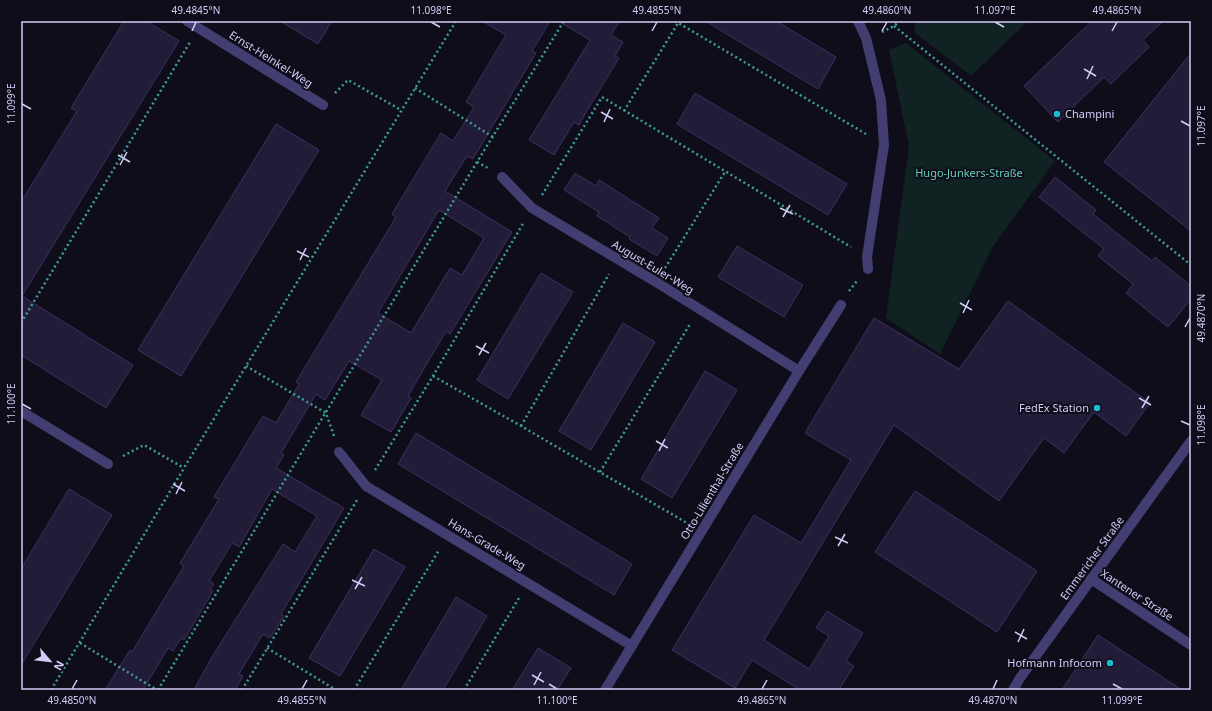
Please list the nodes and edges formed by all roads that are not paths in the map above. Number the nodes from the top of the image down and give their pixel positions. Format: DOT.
graph roads {
  1 [pos="187,21"];
  2 [pos="858,21"];
  3 [pos="323,105"];
  4 [pos="502,176"];
  5 [pos="868,269"];
  6 [pos="841,305"];
  7 [pos="799,371"];
  8 [pos="21,411"];
  9 [pos="1191,441"];
  10 [pos="339,452"];
  11 [pos="108,464"];
  12 [pos="1091,579"];
  13 [pos="1191,645"];
  14 [pos="632,646"];
  15 [pos="605,690"];
  16 [pos="1014,690"];
  1 -- 3 [label="street, Ernst-Heinkel-Weg"];
  2 -- 5 [label="street"];
  4 -- 7 [label="street, August-Euler-Weg"];
  6 -- 7 [label="street, Otto-Lilienthal-Straße"];
  7 -- 14 [label="street, Otto-Lilienthal-Straße"];
  8 -- 11 [label="street"];
  9 -- 12 [label="street, Emmericher Straße"];
  10 -- 14 [label="street, Hans-Grade-Weg"];
  12 -- 13 [label="street, Xantener Straße"];
  12 -- 16 [label="street, Emmericher Straße"];
  14 -- 15 [label="street, Otto-Lilienthal-Straße"];
}
